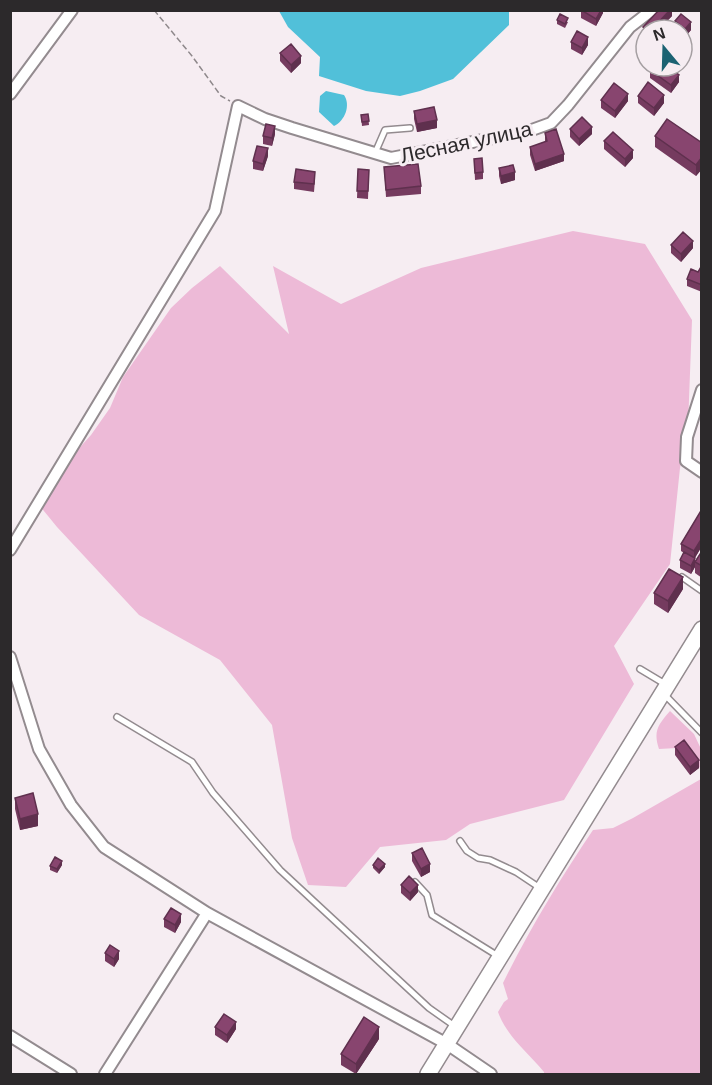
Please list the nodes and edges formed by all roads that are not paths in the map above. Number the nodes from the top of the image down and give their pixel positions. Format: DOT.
graph roads {
  1 [pos="72,10"];
  2 [pos="652,10"];
  3 [pos="10,94"];
  4 [pos="410,128"];
  5 [pos="375,153"];
  6 [pos="702,390"];
  7 [pos="702,472"];
  8 [pos="10,550"];
  9 [pos="682,577"];
  10 [pos="702,591"];
  11 [pos="702,629"];
  12 [pos="10,657"];
  13 [pos="640,669"];
  14 [pos="665,689"];
  15 [pos="117,717"];
  16 [pos="702,733"];
  17 [pos="460,842"];
  18 [pos="415,882"];
  19 [pos="541,889"];
  20 [pos="207,913"];
  21 [pos="499,957"];
  22 [pos="457,1027"];
  23 [pos="10,1036"];
  24 [pos="447,1044"];
  25 [pos="70,1074"];
  26 [pos="105,1074"];
  27 [pos="428,1074"];
  28 [pos="491,1074"];
  1 -- 3 [label="street"];
  2 -- 5 [label="street, Лесная улица"];
  4 -- 5 [label="lane"];
  5 -- 8 [label="street, Лесная улица"];
  6 -- 7 [label="street"];
  9 -- 10 [label="lane"];
  11 -- 14 [label="street"];
  12 -- 20 [label="street"];
  13 -- 14 [label="lane"];
  14 -- 16 [label="lane"];
  14 -- 19 [label="street"];
  15 -- 22 [label="lane"];
  17 -- 19 [label="lane"];
  18 -- 21 [label="lane"];
  19 -- 21 [label="street"];
  20 -- 24 [label="street"];
  20 -- 26 [label="street"];
  21 -- 22 [label="street"];
  22 -- 24 [label="street"];
  23 -- 25 [label="street"];
  24 -- 27 [label="street"];
  24 -- 28 [label="street"];
}
